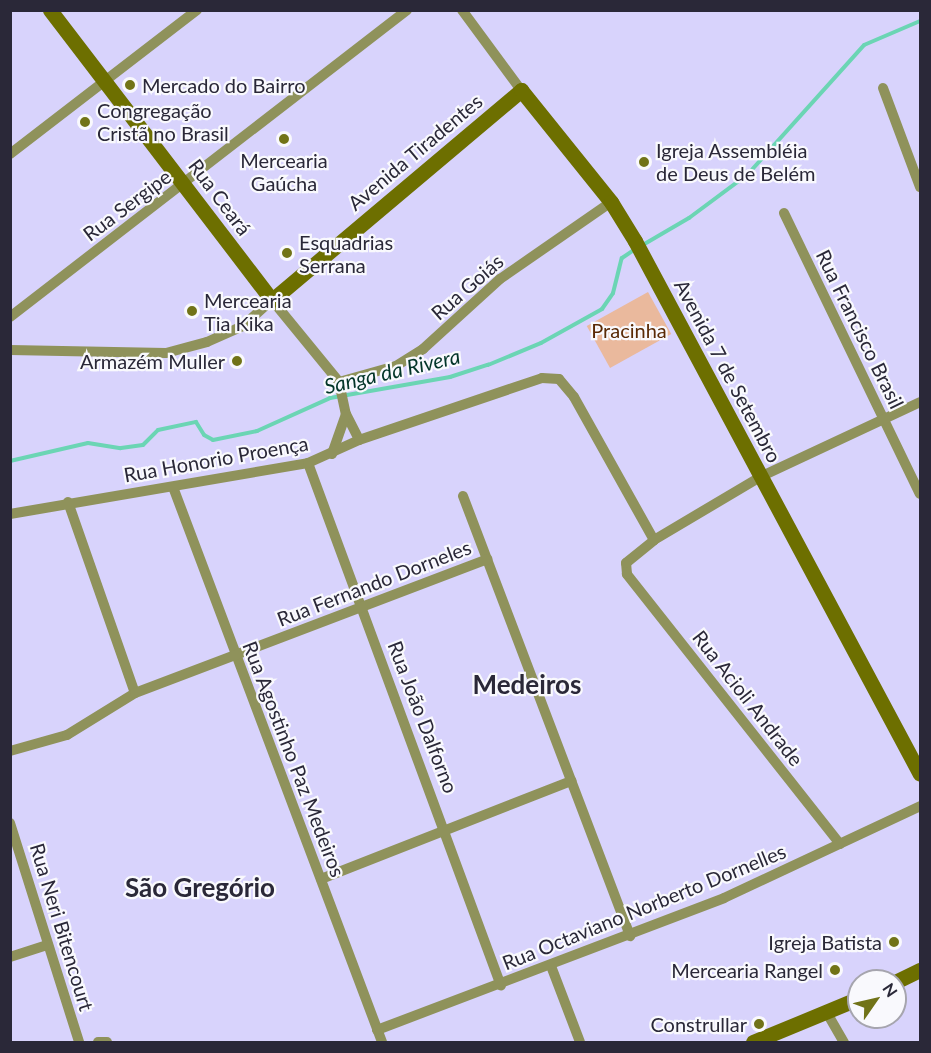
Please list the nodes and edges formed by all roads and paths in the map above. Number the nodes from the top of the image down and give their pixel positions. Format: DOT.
graph roads {
  1 [pos="50,10"];
  2 [pos="197,10"];
  3 [pos="407,10"];
  4 [pos="462,10"];
  5 [pos="104,83"];
  6 [pos="883,88"];
  7 [pos="521,90"];
  8 [pos="10,153"];
  9 [pos="183,184"];
  10 [pos="921,187"];
  11 [pos="611,202"];
  12 [pos="784,213"];
  13 [pos="272,300"];
  14 [pos="10,317"];
  15 [pos="10,350"];
  16 [pos="340,387"];
  17 [pos="921,402"];
  18 [pos="346,414"];
  19 [pos="884,419"];
  20 [pos="359,441"];
  21 [pos="332,454"];
  22 [pos="308,463"];
  23 [pos="760,477"];
  24 [pos="173,487"];
  25 [pos="921,494"];
  26 [pos="463,495"];
  27 [pos="68,502"];
  28 [pos="10,514"];
  29 [pos="654,540"];
  30 [pos="487,559"];
  31 [pos="362,609"];
  32 [pos="236,655"];
  33 [pos="135,693"];
  34 [pos="10,751"];
  35 [pos="921,774"];
  36 [pos="571,781"];
  37 [pos="921,806"];
  38 [pos="10,823"];
  39 [pos="447,831"];
  40 [pos="840,843"];
  41 [pos="321,879"];
  42 [pos="630,936"];
  43 [pos="47,945"];
  44 [pos="10,957"];
  45 [pos="551,966"];
  46 [pos="921,970"];
  47 [pos="907,976"];
  48 [pos="501,986"];
  49 [pos="847,1004"];
  50 [pos="827,1013"];
  51 [pos="377,1030"];
  52 [pos="79,1042"];
  53 [pos="98,1042"];
  54 [pos="107,1042"];
  55 [pos="382,1042"];
  56 [pos="580,1042"];
  57 [pos="753,1042"];
  58 [pos="844,1042"];
  1 -- 5 [label="street, Rua Ceará"];
  2 -- 5 [label="street"];
  3 -- 9 [label="street, Rua Sergipe"];
  4 -- 7 [label="street, Avenida 7 de Setembro"];
  5 -- 8 [label="street"];
  5 -- 9 [label="street, Rua Ceará"];
  6 -- 10 [label="street"];
  7 -- 11 [label="street, Avenida 7 de Setembro"];
  7 -- 13 [label="street, Avenida Tiradentes"];
  9 -- 13 [label="street, Rua Ceará"];
  9 -- 14 [label="street, Rua Sergipe"];
  11 -- 16 [label="street, Rua Goiás"];
  11 -- 23 [label="street, Avenida 7 de Setembro"];
  12 -- 19 [label="street, Rua Francisco Brasil"];
  13 -- 15 [label="street, Avenida Tiradentes"];
  13 -- 16 [label="street, Rua Ceará"];
  16 -- 18 [label="street, Rua Ceará"];
  17 -- 19 [label="street"];
  18 -- 20 [label="street, Rua Ceará"];
  18 -- 21 [label="street"];
  19 -- 23 [label="street"];
  19 -- 25 [label="street, Rua Francisco Brasil"];
  20 -- 21 [label="street, Rua Honorio Proença"];
  20 -- 29 [label="street, Rua Honorio Proença"];
  21 -- 22 [label="street, Rua Honorio Proença"];
  22 -- 24 [label="street, Rua Honorio Proença"];
  22 -- 31 [label="street, Rua João Dalforno"];
  23 -- 29 [label="street"];
  23 -- 35 [label="street, Avenida 7 de Setembro"];
  24 -- 27 [label="street, Rua Honorio Proença"];
  24 -- 32 [label="street, Rua Agostinho Paz Medeiros"];
  26 -- 30 [label="street"];
  27 -- 28 [label="street, Rua Honorio Proença"];
  27 -- 33 [label="street"];
  29 -- 40 [label="street, Rua Acioli Andrade"];
  30 -- 31 [label="street, Rua Fernando Dorneles"];
  30 -- 36 [label="street"];
  31 -- 32 [label="street, Rua Fernando Dorneles"];
  31 -- 39 [label="street, Rua João Dalforno"];
  32 -- 33 [label="street, Rua Fernando Dorneles"];
  32 -- 41 [label="street, Rua Agostinho Paz Medeiros"];
  33 -- 34 [label="street, Rua Fernando Dorneles"];
  36 -- 39 [label="street"];
  36 -- 42 [label="street"];
  37 -- 40 [label="street, Rua Octaviano Norberto Dornelles"];
  38 -- 43 [label="street, Rua Neri Bitencourt"];
  39 -- 41 [label="street"];
  39 -- 48 [label="street, Rua João Dalforno"];
  40 -- 42 [label="street, Rua Octaviano Norberto Dornelles"];
  41 -- 51 [label="street, Rua Agostinho Paz Medeiros"];
  42 -- 45 [label="street, Rua Octaviano Norberto Dornelles"];
  43 -- 44 [label="street"];
  43 -- 52 [label="street, Rua Neri Bitencourt"];
  45 -- 48 [label="street, Rua Octaviano Norberto Dornelles"];
  45 -- 56 [label="street"];
  46 -- 47 [label="street"];
  48 -- 51 [label="street, Rua Octaviano Norberto Dornelles"];
  49 -- 50 [label="street"];
  50 -- 57 [label="street"];
  50 -- 58 [label="street"];
  51 -- 55 [label="street, Rua Agostinho Paz Medeiros"];
  53 -- 54 [label="street"];
}
